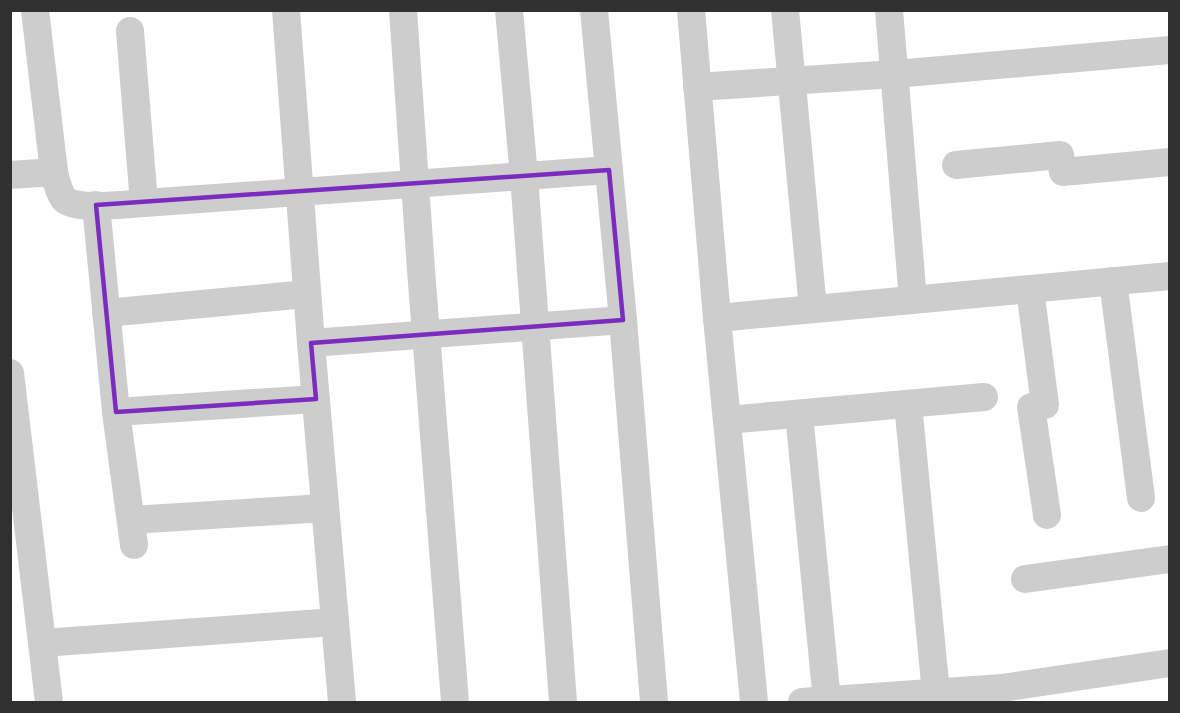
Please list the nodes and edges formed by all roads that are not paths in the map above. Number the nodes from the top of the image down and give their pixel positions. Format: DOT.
graph roads {
  1 [pos="35,10"];
  2 [pos="286,10"];
  3 [pos="403,10"];
  4 [pos="509,10"];
  5 [pos="594,10"];
  6 [pos="691,10"];
  7 [pos="785,10"];
  8 [pos="889,10"];
  9 [pos="130,31"];
  10 [pos="1170,50"];
  11 [pos="895,74"];
  12 [pos="792,81"];
  13 [pos="697,87"];
  14 [pos="1170,162"];
  15 [pos="956,165"];
  16 [pos="609,170"];
  17 [pos="54,171"];
  18 [pos="10,175"];
  19 [pos="524,176"];
  20 [pos="415,183"];
  21 [pos="299,191"];
  22 [pos="144,203"];
  23 [pos="96,206"];
  24 [pos="1170,276"];
  25 [pos="1113,281"];
  26 [pos="1030,289"];
  27 [pos="308,294"];
  28 [pos="913,300"];
  29 [pos="813,309"];
  30 [pos="106,313"];
  31 [pos="717,318"];
  32 [pos="623,320"];
  33 [pos="534,326"];
  34 [pos="426,335"];
  35 [pos="311,343"];
  36 [pos="10,373"];
  37 [pos="984,397"];
  38 [pos="316,399"];
  39 [pos="908,404"];
  40 [pos="116,412"];
  41 [pos="799,414"];
  42 [pos="727,420"];
  43 [pos="1141,498"];
  44 [pos="326,508"];
  45 [pos="1047,515"];
  46 [pos="1170,559"];
  47 [pos="1025,579"];
  48 [pos="335,622"];
  49 [pos="42,643"];
  50 [pos="1170,663"];
  51 [pos="918,697"];
  52 [pos="49,702"];
  53 [pos="342,702"];
  54 [pos="455,702"];
  55 [pos="563,702"];
  56 [pos="654,702"];
  57 [pos="754,702"];
  58 [pos="814,702"];
  1 -- 17 [label="street"];
  2 -- 21 [label="street"];
  3 -- 20 [label="street"];
  4 -- 19 [label="street"];
  5 -- 16 [label="street"];
  6 -- 13 [label="street"];
  7 -- 12 [label="street"];
  8 -- 11 [label="street"];
  9 -- 22 [label="street"];
  10 -- 11 [label="street"];
  11 -- 12 [label="street"];
  11 -- 28 [label="street"];
  12 -- 13 [label="street"];
  12 -- 29 [label="street"];
  13 -- 31 [label="street"];
  14 -- 15 [label="street"];
  16 -- 19 [label="street"];
  16 -- 32 [label="street"];
  17 -- 18 [label="street"];
  17 -- 23 [label="street"];
  19 -- 20 [label="street"];
  19 -- 33 [label="street"];
  20 -- 21 [label="street"];
  20 -- 34 [label="street"];
  21 -- 22 [label="street"];
  21 -- 27 [label="street"];
  22 -- 23 [label="street"];
  23 -- 30 [label="street"];
  24 -- 25 [label="street"];
  25 -- 26 [label="street"];
  25 -- 43 [label="street"];
  26 -- 28 [label="street"];
  26 -- 45 [label="street"];
  27 -- 30 [label="street"];
  27 -- 35 [label="street"];
  28 -- 29 [label="street"];
  29 -- 31 [label="street"];
  30 -- 40 [label="street"];
  31 -- 42 [label="street"];
  32 -- 33 [label="street"];
  32 -- 56 [label="street"];
  33 -- 34 [label="street"];
  33 -- 55 [label="street"];
  34 -- 35 [label="street"];
  34 -- 54 [label="street"];
  35 -- 38 [label="street"];
  36 -- 49 [label="street"];
  37 -- 39 [label="street"];
  38 -- 40 [label="street"];
  38 -- 44 [label="street"];
  39 -- 41 [label="street"];
  39 -- 51 [label="street"];
  40 -- 44 [label="street"];
  41 -- 42 [label="street"];
  41 -- 58 [label="street"];
  42 -- 57 [label="street"];
  44 -- 48 [label="street"];
  46 -- 47 [label="street"];
  48 -- 49 [label="street"];
  48 -- 53 [label="street"];
  49 -- 52 [label="street"];
  50 -- 51 [label="street"];
  51 -- 58 [label="street"];
}
